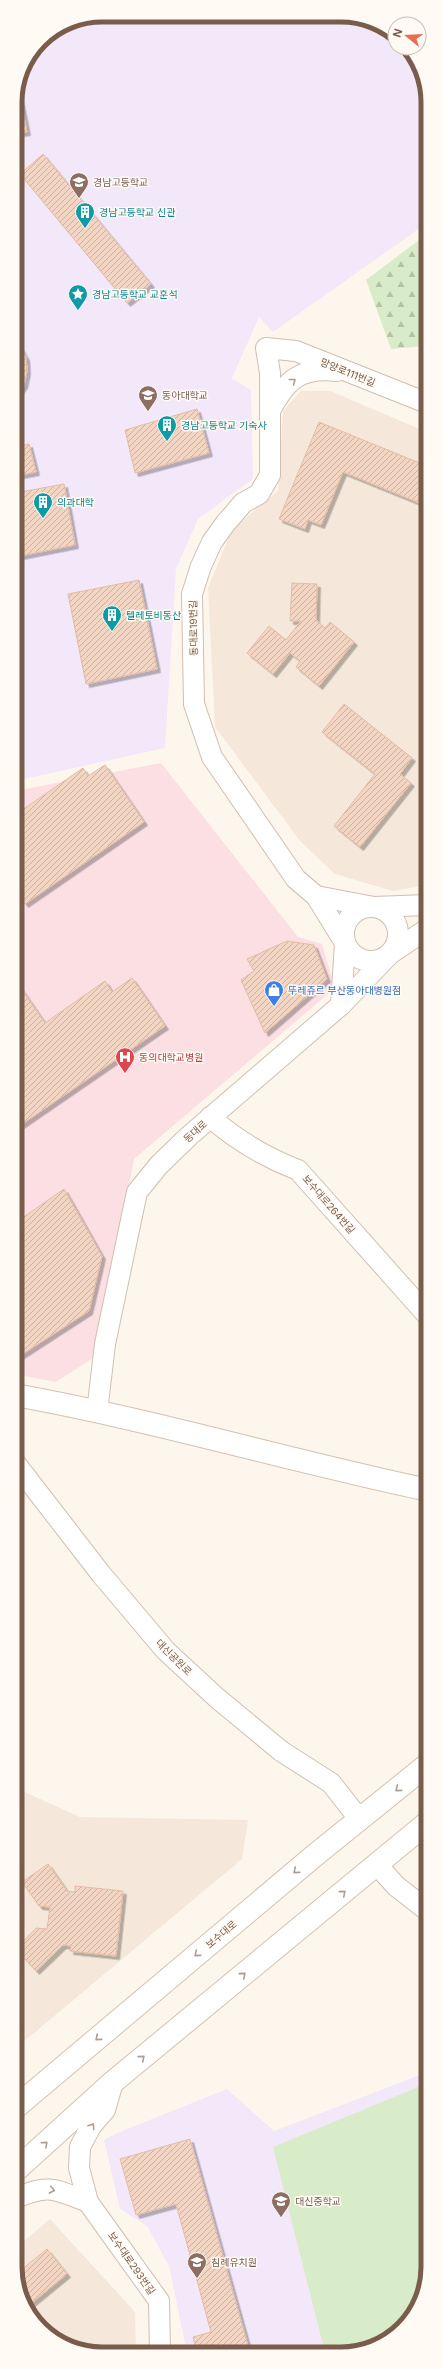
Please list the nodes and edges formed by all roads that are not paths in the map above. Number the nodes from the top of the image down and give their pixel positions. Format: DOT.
graph roads {
  1 [pos="266,348"];
  2 [pos="347,372"];
  3 [pos="421,402"];
  4 [pos="270,411"];
  5 [pos="316,896"];
  6 [pos="421,905"];
  7 [pos="374,907"];
  8 [pos="421,934"];
  9 [pos="345,943"];
  10 [pos="390,954"];
  11 [pos="341,1005"];
  12 [pos="210,1117"];
  13 [pos="421,1308"];
  14 [pos="22,1396"];
  15 [pos="97,1412"];
  16 [pos="22,1472"];
  17 [pos="421,1489"];
  18 [pos="421,1770"];
  19 [pos="360,1820"];
  20 [pos="421,1828"];
  21 [pos="377,1865"];
  22 [pos="421,1906"];
  23 [pos="113,2082"];
  24 [pos="22,2102"];
  25 [pos="22,2165"];
  26 [pos="22,2195"];
  27 [pos="88,2202"];
  28 [pos="160,2347"];
  1 -- 2 [label="street, 망양로111번길"];
  1 -- 4 [label="street, 동대로19번길"];
  2 -- 3 [label="street, 망양로111번길"];
  4 -- 2 [label="street, one-way"];
  4 -- 5 [label="street, 동대로19번길"];
  5 -- 7 [label="street"];
  5 -- 9 [label="street"];
  6 -- 7 [label="street"];
  7 -- 9 [label="street"];
  7 -- 10 [label="street"];
  8 -- 10 [label="street, 동대로"];
  9 -- 10 [label="street"];
  9 -- 11 [label="street"];
  10 -- 11 [label="street, 동대로"];
  11 -- 12 [label="street, 동대로"];
  12 -- 13 [label="street, 보수대로264번길"];
  12 -- 15 [label="street, 동대로"];
  14 -- 15 [label="main road"];
  15 -- 17 [label="main road"];
  16 -- 19 [label="street, 대신공원로"];
  18 -- 19 [label="main road, 보수대로, one-way"];
  19 -- 24 [label="main road, 보수대로, one-way"];
  20 -- 21 [label="main road"];
  21 -- 22 [label="street"];
  23 -- 21 [label="main road, one-way"];
  25 -- 23 [label="main road, one-way"];
  27 -- 23 [label="street, 보수대로293번길, one-way"];
  26 -- 27 [label="street, one-way"];
  27 -- 28 [label="street, 보수대로293번길"];
}
